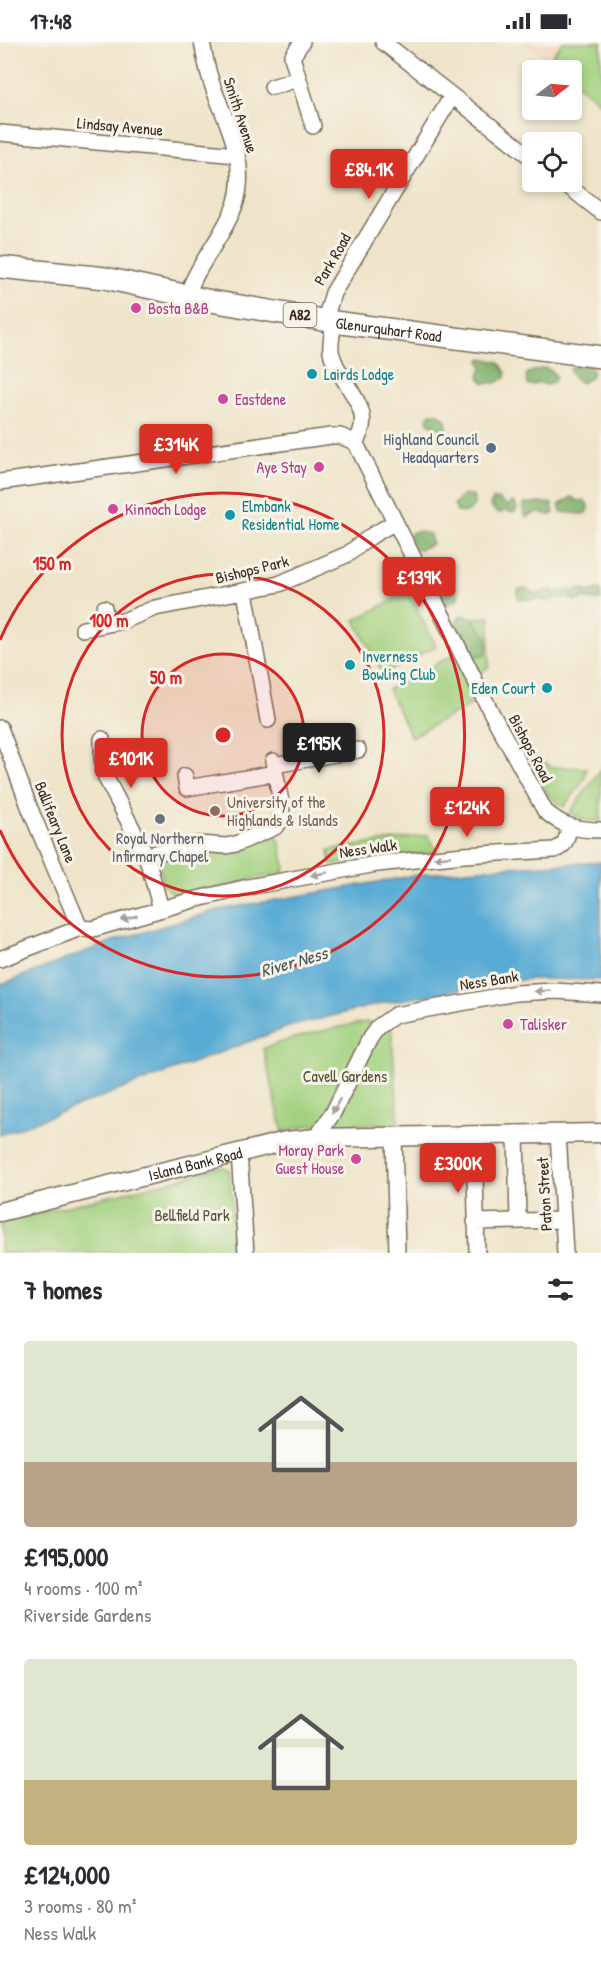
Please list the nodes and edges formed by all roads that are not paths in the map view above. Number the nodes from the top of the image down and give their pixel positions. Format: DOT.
graph roads {
  1 [pos="202,42"];
  2 [pos="302,42"];
  3 [pos="383,42"];
  4 [pos="298,79"];
  5 [pos="272,87"];
  6 [pos="452,96"];
  7 [pos="314,126"];
  8 [pos="0,133"];
  9 [pos="522,150"];
  10 [pos="237,155"];
  11 [pos="576,192"];
  12 [pos="601,212"];
  13 [pos="0,267"];
  14 [pos="187,296"];
  15 [pos="329,321"];
  16 [pos="601,357"];
  17 [pos="355,442"];
  18 [pos="0,482"];
  19 [pos="395,522"];
  20 [pos="244,592"];
  21 [pos="104,608"];
  22 [pos="107,624"];
  23 [pos="83,628"];
  24 [pos="268,720"];
  25 [pos="0,728"];
  26 [pos="102,739"];
  27 [pos="358,750"];
  28 [pos="4,754"];
  29 [pos="274,766"];
  30 [pos="185,776"];
  31 [pos="568,827"];
  32 [pos="601,830"];
  33 [pos="146,855"];
  34 [pos="161,909"];
  35 [pos="80,928"];
  36 [pos="0,959"];
  37 [pos="601,994"];
  38 [pos="516,1133"];
  39 [pos="558,1133"];
  40 [pos="601,1133"];
  41 [pos="474,1134"];
  42 [pos="394,1136"];
  43 [pos="316,1138"];
  44 [pos="239,1153"];
  45 [pos="0,1212"];
  46 [pos="563,1220"];
  47 [pos="518,1221"];
  48 [pos="476,1222"];
  49 [pos="246,1253"];
  50 [pos="397,1253"];
  51 [pos="477,1253"];
  52 [pos="566,1253"];
  1 -- 10 [label="street, Smith Avenue"];
  2 -- 4 [label="street"];
  3 -- 6 [label="street"];
  4 -- 5 [label="street"];
  4 -- 7 [label="street"];
  6 -- 9 [label="street"];
  6 -- 15 [label="street, Park Road"];
  8 -- 10 [label="street, Lindsay Avenue"];
  10 -- 14 [label="street, Smith Avenue"];
  11 -- 12 [label="street"];
  13 -- 14 [label="highway, Glenurquhart Road / A82"];
  14 -- 15 [label="highway, Glenurquhart Road / A82"];
  15 -- 16 [label="highway, Glenurquhart Road / A82"];
  15 -- 17 [label="street"];
  17 -- 18 [label="street"];
  17 -- 19 [label="street, Bishops Road"];
  19 -- 20 [label="street, Bishops Park"];
  19 -- 31 [label="street, Bishops Road"];
  20 -- 22 [label="street, Bishops Park"];
  20 -- 24 [label="street"];
  21 -- 22 [label="street"];
  22 -- 23 [label="street, Bishops Park"];
  25 -- 28 [label="street, Ballifeary Lane"];
  26 -- 33 [label="street"];
  27 -- 29 [label="street"];
  28 -- 35 [label="street, Ballifeary Lane"];
  29 -- 30 [label="street"];
  29 -- 33 [label="street"];
  31 -- 32 [label="street"];
  31 -- 34 [label="street, Ness Walk, one-way"];
  33 -- 34 [label="street"];
  34 -- 35 [label="street, Ness Walk, one-way"];
  35 -- 36 [label="street, Ness Walk"];
  37 -- 43 [label="street, Ness Bank, one-way"];
  38 -- 39 [label="main road, Island Bank Road"];
  38 -- 41 [label="main road, Island Bank Road"];
  38 -- 47 [label="street"];
  39 -- 40 [label="main road, Island Bank Road"];
  39 -- 46 [label="street, Paton Street"];
  41 -- 42 [label="main road, Island Bank Road"];
  41 -- 48 [label="street"];
  42 -- 43 [label="main road, Island Bank Road"];
  42 -- 50 [label="street"];
  43 -- 44 [label="main road, Island Bank Road"];
  44 -- 45 [label="main road, Island Bank Road"];
  44 -- 49 [label="street"];
  46 -- 47 [label="street"];
  46 -- 52 [label="street, Paton Street"];
  47 -- 48 [label="street"];
  48 -- 51 [label="street"];
}
